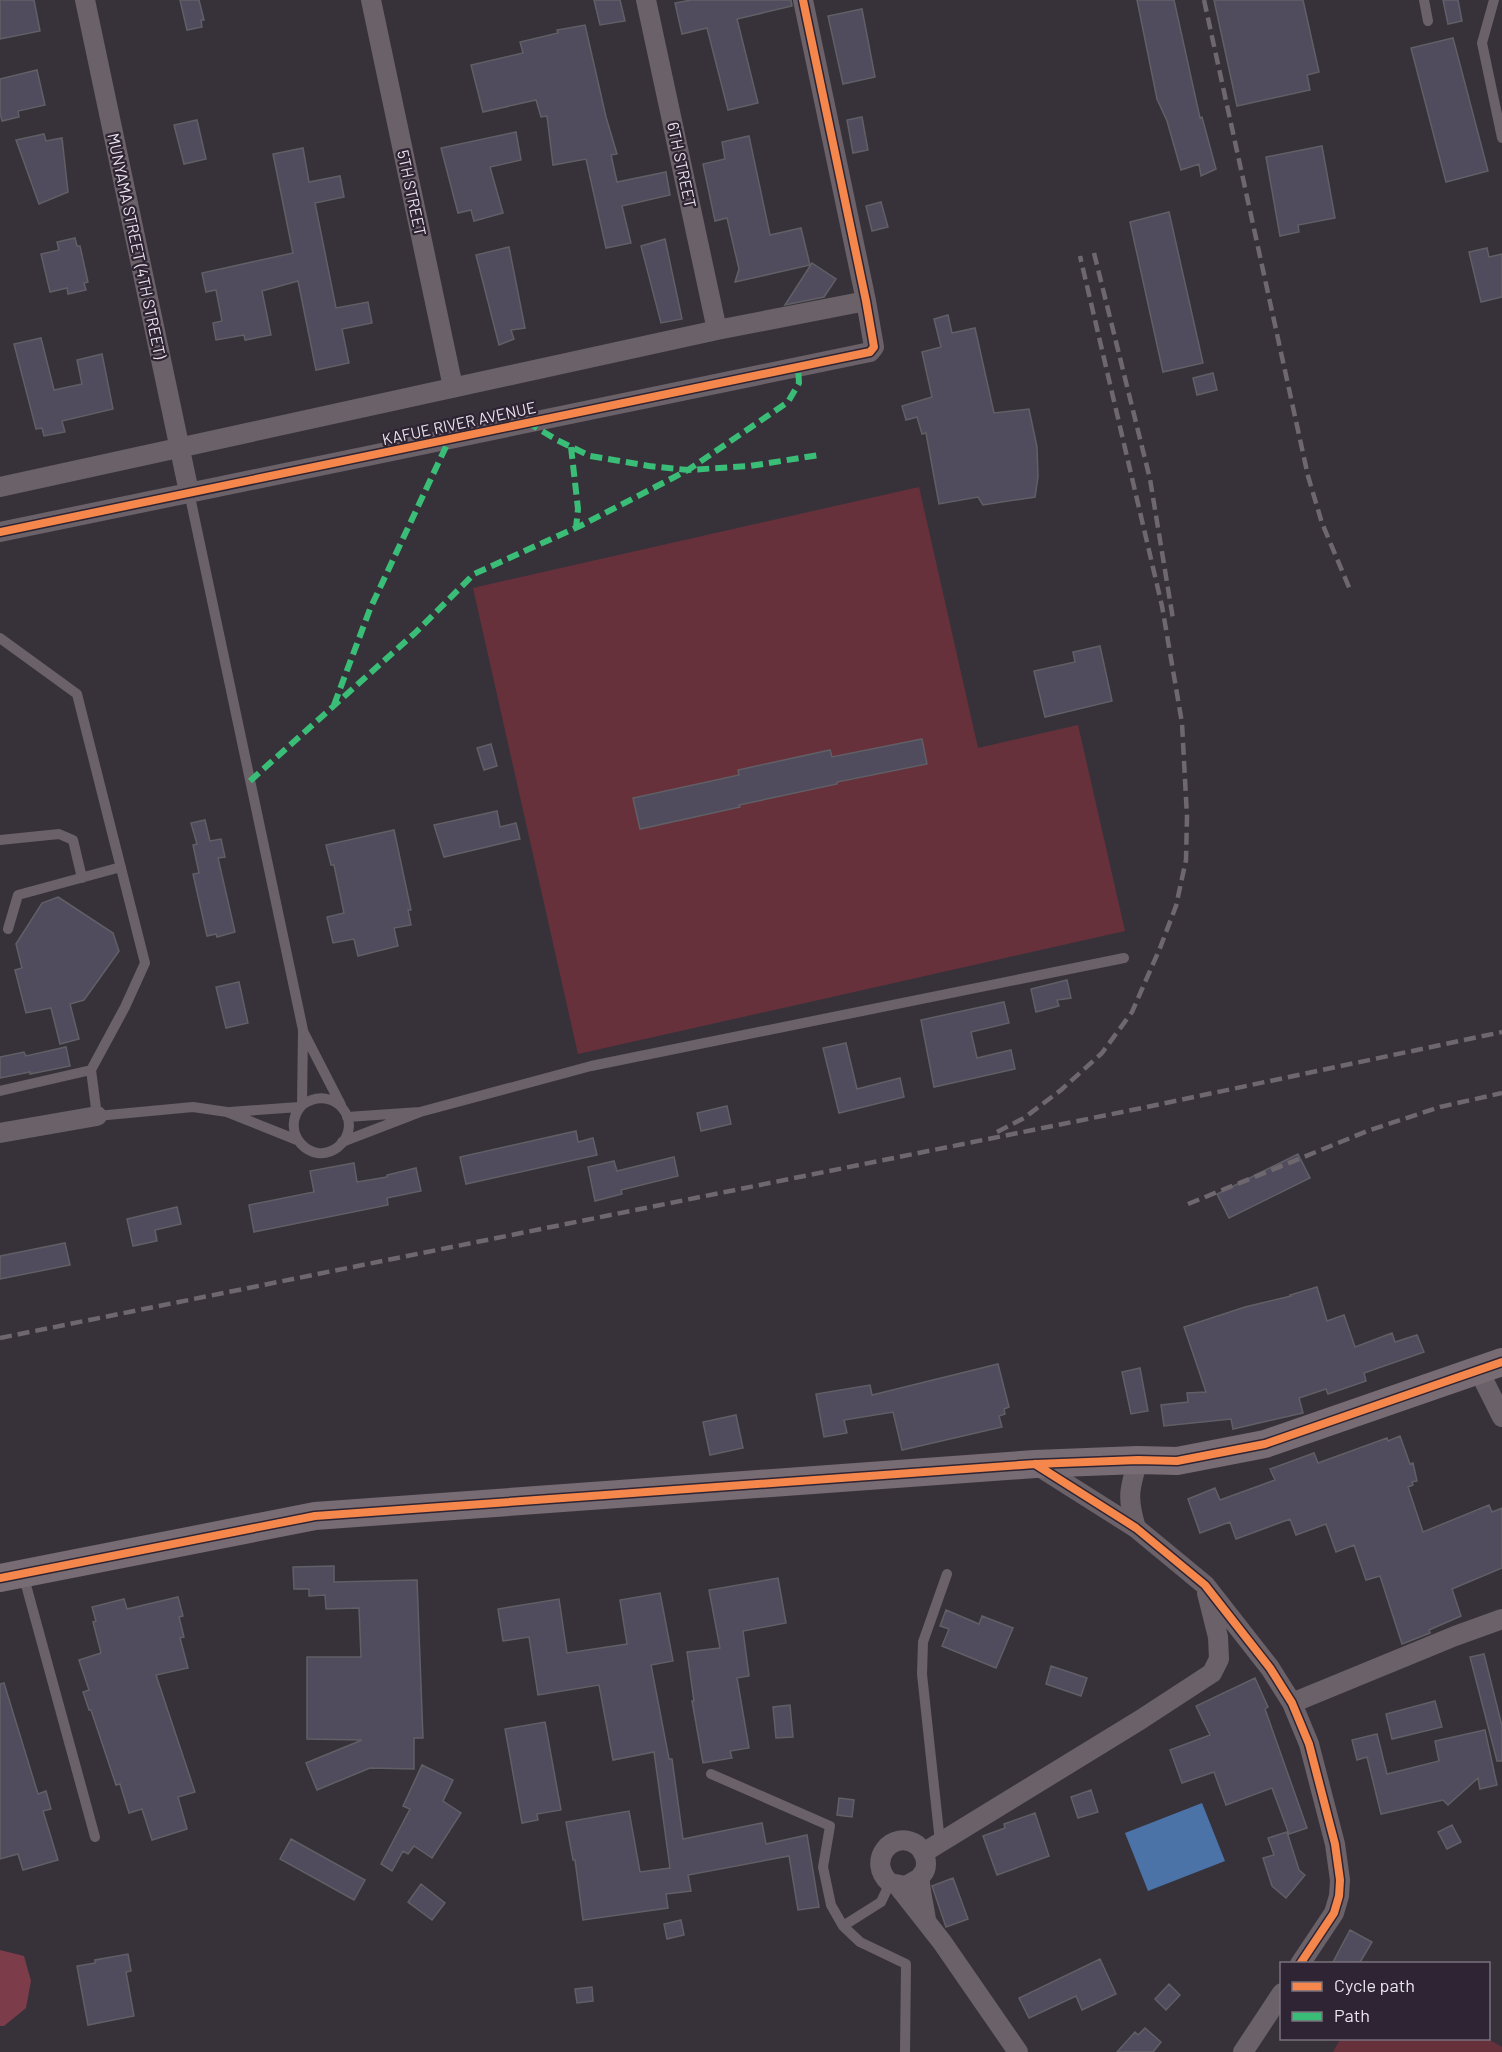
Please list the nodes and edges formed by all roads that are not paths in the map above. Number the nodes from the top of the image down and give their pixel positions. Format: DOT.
graph roads {
  1 [pos="85,0"];
  2 [pos="371,0"];
  3 [pos="646,0"];
  4 [pos="803,0"];
  5 [pos="1424,0"];
  6 [pos="1494,0"];
  7 [pos="1428,21"];
  8 [pos="1502,138"];
  9 [pos="866,301"];
  10 [pos="717,330"];
  11 [pos="453,387"];
  12 [pos="179,447"];
  13 [pos="0,487"];
  14 [pos="189,492"];
  15 [pos="0,532"];
  16 [pos="0,638"];
  17 [pos="0,840"];
  18 [pos="121,867"];
  19 [pos="82,878"];
  20 [pos="8,929"];
  21 [pos="1124,958"];
  22 [pos="303,1030"];
  23 [pos="91,1070"];
  24 [pos="0,1091"];
  25 [pos="301,1106"];
  26 [pos="227,1112"];
  27 [pos="420,1112"];
  28 [pos="345,1113"];
  29 [pos="97,1116"];
  30 [pos="0,1133"];
  31 [pos="297,1140"];
  32 [pos="342,1142"];
  33 [pos="1490,1366"];
  34 [pos="1502,1417"];
  35 [pos="1138,1460"];
  36 [pos="1035,1464"];
  37 [pos="1136,1528"];
  38 [pos="947,1574"];
  39 [pos="11,1576"];
  40 [pos="1205,1585"];
  41 [pos="1502,1619"];
  42 [pos="1292,1703"];
  43 [pos="711,1774"];
  44 [pos="95,1837"];
  45 [pos="932,1847"];
  46 [pos="920,1878"];
  47 [pos="894,1884"];
  48 [pos="927,1922"];
  49 [pos="843,1926"];
  50 [pos="1301,1962"];
  51 [pos="1280,1995"];
  52 [pos="905,2052"];
  53 [pos="1018,2052"];
  54 [pos="1243,2052"];
  1 -- 12 [label="street, MUNYAMA STREET (4TH STREET)"];
  2 -- 11 [label="street, 5TH STREET"];
  3 -- 10 [label="street, 6TH STREET"];
  4 -- 9 [label="street"];
  5 -- 7 [label="lane"];
  6 -- 8 [label="lane"];
  9 -- 10 [label="street"];
  9 -- 14 [label="street, KAFUE RIVER AVENUE"];
  10 -- 11 [label="street"];
  11 -- 12 [label="street"];
  12 -- 13 [label="street"];
  12 -- 14 [label="street, MUNYAMA STREET (4TH STREET)"];
  14 -- 15 [label="street, KAFUE RIVER AVENUE"];
  14 -- 22 [label="lane"];
  16 -- 18 [label="lane"];
  17 -- 19 [label="lane"];
  18 -- 19 [label="lane"];
  18 -- 23 [label="lane"];
  19 -- 20 [label="lane"];
  21 -- 27 [label="lane"];
  22 -- 25 [label="lane"];
  22 -- 28 [label="lane"];
  23 -- 24 [label="lane"];
  23 -- 29 [label="lane"];
  25 -- 26 [label="lane"];
  25 -- 28 [label="lane"];
  25 -- 31 [label="lane"];
  26 -- 29 [label="lane"];
  26 -- 31 [label="lane"];
  27 -- 28 [label="lane"];
  27 -- 32 [label="lane"];
  28 -- 32 [label="lane"];
  29 -- 30 [label="street"];
  31 -- 32 [label="lane"];
  33 -- 34 [label="street"];
  33 -- 35 [label="street"];
  35 -- 36 [label="street"];
  35 -- 37 [label="street"];
  36 -- 37 [label="street"];
  36 -- 39 [label="street"];
  37 -- 40 [label="street"];
  38 -- 45 [label="lane"];
  39 -- 44 [label="lane"];
  40 -- 42 [label="street"];
  40 -- 45 [label="street"];
  41 -- 42 [label="street"];
  42 -- 50 [label="street"];
  43 -- 49 [label="lane"];
  45 -- 46 [label="street"];
  45 -- 47 [label="street"];
  46 -- 47 [label="street"];
  46 -- 48 [label="street"];
  47 -- 48 [label="street"];
  47 -- 49 [label="lane"];
  48 -- 53 [label="street"];
  49 -- 52 [label="lane"];
  51 -- 54 [label="street"];
}
